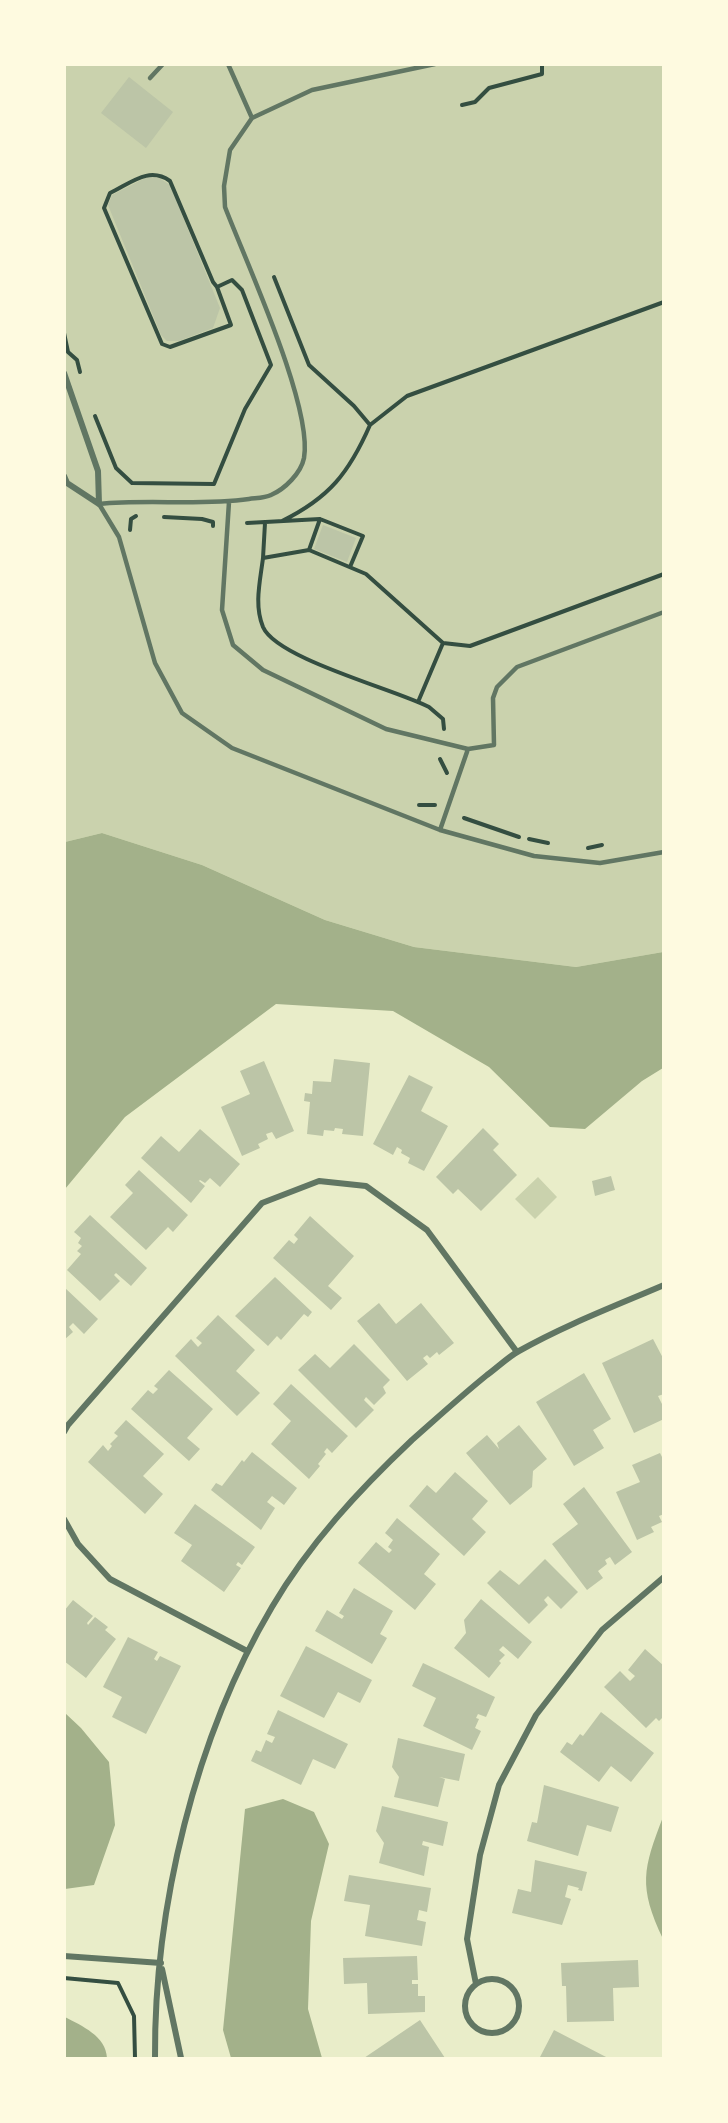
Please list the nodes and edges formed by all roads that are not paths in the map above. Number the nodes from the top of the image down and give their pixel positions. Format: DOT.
graph roads {
  1 [pos="163,64"];
  2 [pos="228,64"];
  3 [pos="435,64"];
  4 [pos="150,78"];
  5 [pos="252,118"];
  6 [pos="64,373"];
  7 [pos="64,476"];
  8 [pos="229,502"];
  9 [pos="99,504"];
  10 [pos="663,612"];
  11 [pos="468,749"];
  12 [pos="440,830"];
  13 [pos="663,852"];
  14 [pos="663,1286"];
  15 [pos="517,1352"];
  16 [pos="64,1432"];
  17 [pos="64,1519"];
  18 [pos="663,1577"];
  19 [pos="247,1651"];
  20 [pos="64,1956"];
  21 [pos="161,1963"];
  22 [pos="476,1984"];
  23 [pos="155,2058"];
  24 [pos="181,2058"];
  1 -- 4 [label="lane"];
  2 -- 5 [label="lane"];
  3 -- 5 [label="lane"];
  5 -- 8 [label="lane"];
  6 -- 9 [label="street"];
  7 -- 9 [label="street"];
  8 -- 9 [label="lane"];
  8 -- 11 [label="lane"];
  9 -- 12 [label="lane"];
  10 -- 11 [label="lane"];
  11 -- 12 [label="lane"];
  12 -- 13 [label="lane"];
  14 -- 15 [label="street"];
  15 -- 16 [label="street"];
  15 -- 19 [label="street"];
  17 -- 19 [label="street"];
  18 -- 22 [label="street"];
  19 -- 21 [label="street"];
  20 -- 21 [label="street"];
  21 -- 23 [label="street"];
  21 -- 24 [label="street"];
  22 -- 22 [label="street"];
}
